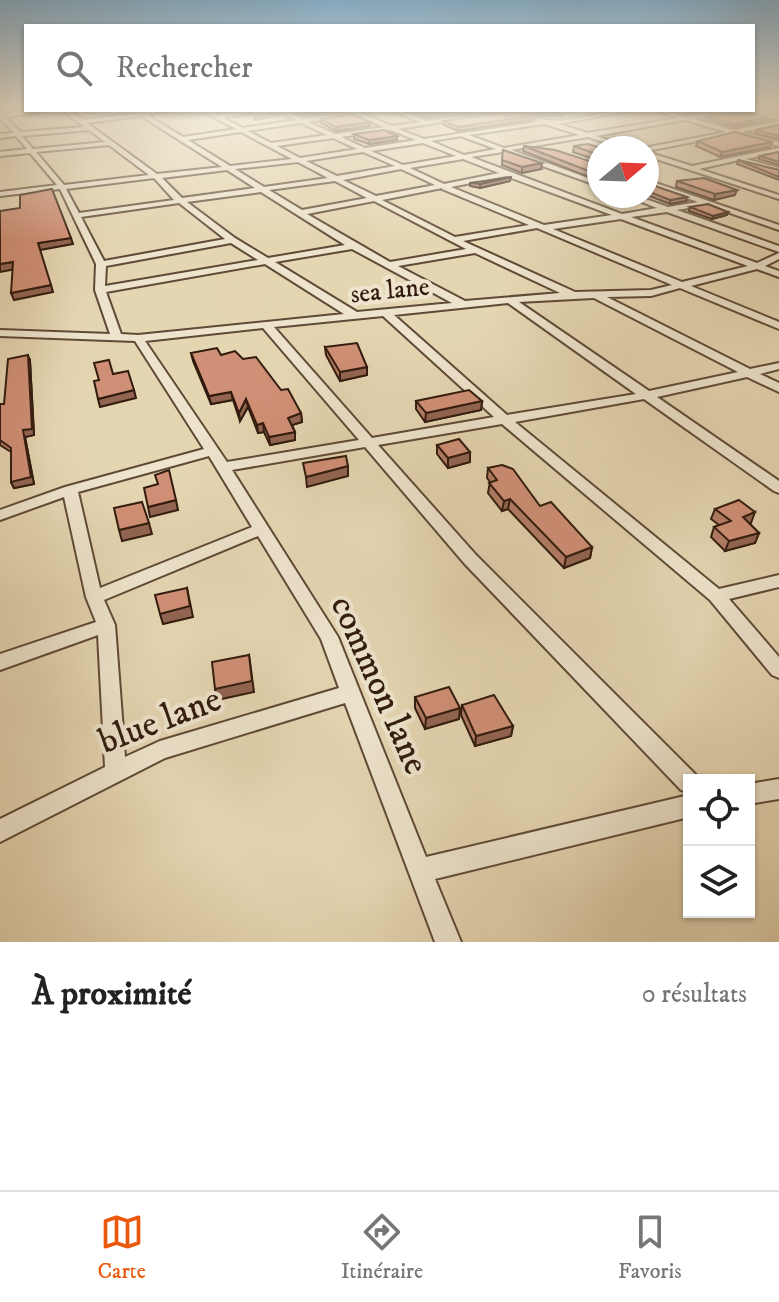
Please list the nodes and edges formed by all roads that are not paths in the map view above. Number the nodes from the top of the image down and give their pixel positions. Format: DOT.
graph roads {
  1 [pos="36,153"];
  2 [pos="125,153"];
  3 [pos="205,153"];
  4 [pos="284,153"];
  5 [pos="346,153"];
  6 [pos="373,153"];
  7 [pos="457,153"];
  8 [pos="484,153"];
  9 [pos="512,153"];
  10 [pos="766,153"];
  11 [pos="464,156"];
  12 [pos="659,157"];
  13 [pos="738,159"];
  14 [pos="297,160"];
  15 [pos="404,167"];
  16 [pos="229,168"];
  17 [pos="691,169"];
  18 [pos="779,170"];
  19 [pos="507,174"];
  20 [pos="157,177"];
  21 [pos="334,179"];
  22 [pos="587,180"];
  23 [pos="659,186"];
  24 [pos="62,187"];
  25 [pos="445,187"];
  26 [pos="261,189"];
  27 [pos="0,194"];
  28 [pos="779,197"];
  29 [pos="179,200"];
  30 [pos="377,201"];
  31 [pos="708,203"];
  32 [pos="659,207"];
  33 [pos="667,210"];
  34 [pos="300,213"];
  35 [pos="75,216"];
  36 [pos="619,216"];
  37 [pos="540,227"];
  38 [pos="779,228"];
  39 [pos="232,240"];
  40 [pos="454,240"];
  41 [pos="353,246"];
  42 [pos="779,249"];
  43 [pos="476,250"];
  44 [pos="779,256"];
  45 [pos="272,262"];
  46 [pos="101,264"];
  47 [pos="389,265"];
  48 [pos="757,266"];
  49 [pos="779,274"];
  50 [pos="683,285"];
  51 [pos="100,290"];
  52 [pos="574,295"];
  53 [pos="593,295"];
  54 [pos="510,300"];
  55 [pos="464,305"];
  56 [pos="386,313"];
  57 [pos="357,317"];
  58 [pos="267,326"];
  59 [pos="779,326"];
  60 [pos="0,333"];
  61 [pos="117,338"];
  62 [pos="138,338"];
  63 [pos="779,366"];
  64 [pos="750,372"];
  65 [pos="779,388"];
  66 [pos="643,396"];
  67 [pos="505,420"];
  68 [pos="369,443"];
  69 [pos="218,459"];
  70 [pos="779,488"];
  71 [pos="70,490"];
  72 [pos="0,515"];
  73 [pos="261,529"];
  74 [pos="779,581"];
  75 [pos="716,596"];
  76 [pos="94,597"];
  77 [pos="106,625"];
  78 [pos="0,662"];
  79 [pos="779,670"];
  80 [pos="351,693"];
  81 [pos="116,772"];
  82 [pos="683,777"];
  83 [pos="779,789"];
  84 [pos="755,793"];
  85 [pos="683,807"];
  86 [pos="0,831"];
  87 [pos="422,870"];
  88 [pos="448,942"];
  1 -- 24 [label="street"];
  2 -- 20 [label="street"];
  3 -- 16 [label="street"];
  4 -- 14 [label="street"];
  5 -- 14 [label="street"];
  6 -- 15 [label="street"];
  7 -- 11 [label="street"];
  8 -- 11 [label="street"];
  9 -- 22 [label="street"];
  10 -- 13 [label="street"];
  11 -- 15 [label="street"];
  11 -- 19 [label="street"];
  12 -- 17 [label="street"];
  13 -- 17 [label="street"];
  13 -- 18 [label="street"];
  14 -- 16 [label="street"];
  14 -- 21 [label="street"];
  15 -- 21 [label="street"];
  15 -- 25 [label="street"];
  16 -- 20 [label="street"];
  16 -- 26 [label="street"];
  17 -- 28 [label="street"];
  19 -- 25 [label="street"];
  19 -- 36 [label="street"];
  20 -- 24 [label="street"];
  20 -- 29 [label="street"];
  21 -- 26 [label="street"];
  21 -- 30 [label="street"];
  23 -- 31 [label="street"];
  24 -- 27 [label="street"];
  24 -- 35 [label="street"];
  25 -- 30 [label="street"];
  25 -- 37 [label="street"];
  26 -- 29 [label="street"];
  26 -- 34 [label="street"];
  29 -- 35 [label="street"];
  29 -- 39 [label="street"];
  30 -- 34 [label="street"];
  30 -- 40 [label="street"];
  31 -- 33 [label="street"];
  31 -- 38 [label="street"];
  32 -- 33 [label="street"];
  33 -- 36 [label="street"];
  33 -- 42 [label="street"];
  34 -- 41 [label="street"];
  35 -- 46 [label="street"];
  36 -- 37 [label="street"];
  36 -- 48 [label="street"];
  37 -- 40 [label="street"];
  37 -- 50 [label="street"];
  39 -- 45 [label="street"];
  39 -- 46 [label="street"];
  40 -- 43 [label="street"];
  41 -- 45 [label="street"];
  41 -- 47 [label="street"];
  43 -- 47 [label="street"];
  43 -- 52 [label="street"];
  44 -- 48 [label="street, sea lane"];
  45 -- 51 [label="street"];
  45 -- 57 [label="street"];
  46 -- 51 [label="street"];
  47 -- 55 [label="street"];
  48 -- 49 [label="street"];
  48 -- 50 [label="street, sea lane"];
  50 -- 53 [label="street, sea lane"];
  50 -- 59 [label="street"];
  51 -- 61 [label="street"];
  52 -- 53 [label="street, sea lane"];
  52 -- 54 [label="street, sea lane"];
  53 -- 64 [label="street"];
  54 -- 55 [label="street, sea lane"];
  54 -- 66 [label="street"];
  55 -- 56 [label="street, sea lane"];
  56 -- 57 [label="street, sea lane"];
  56 -- 67 [label="street"];
  57 -- 58 [label="street, sea lane"];
  58 -- 62 [label="street, sea lane"];
  58 -- 68 [label="street"];
  60 -- 61 [label="street, sea lane"];
  61 -- 62 [label="street, sea lane"];
  62 -- 69 [label="street, common lane"];
  63 -- 64 [label="street"];
  64 -- 65 [label="street"];
  64 -- 66 [label="street"];
  66 -- 67 [label="street"];
  66 -- 70 [label="street"];
  67 -- 68 [label="street"];
  67 -- 75 [label="street"];
  68 -- 69 [label="street"];
  68 -- 82 [label="street"];
  69 -- 71 [label="street"];
  69 -- 73 [label="street, common lane"];
  71 -- 72 [label="street"];
  71 -- 76 [label="street"];
  73 -- 76 [label="street"];
  73 -- 80 [label="street, common lane"];
  74 -- 75 [label="street"];
  75 -- 79 [label="street"];
  76 -- 77 [label="street"];
  77 -- 78 [label="street"];
  77 -- 81 [label="street"];
  80 -- 81 [label="street, blue lane"];
  80 -- 87 [label="street, common lane"];
  81 -- 86 [label="street, blue lane"];
  83 -- 84 [label="street"];
  85 -- 87 [label="street"];
  87 -- 88 [label="street, common lane"];
}
